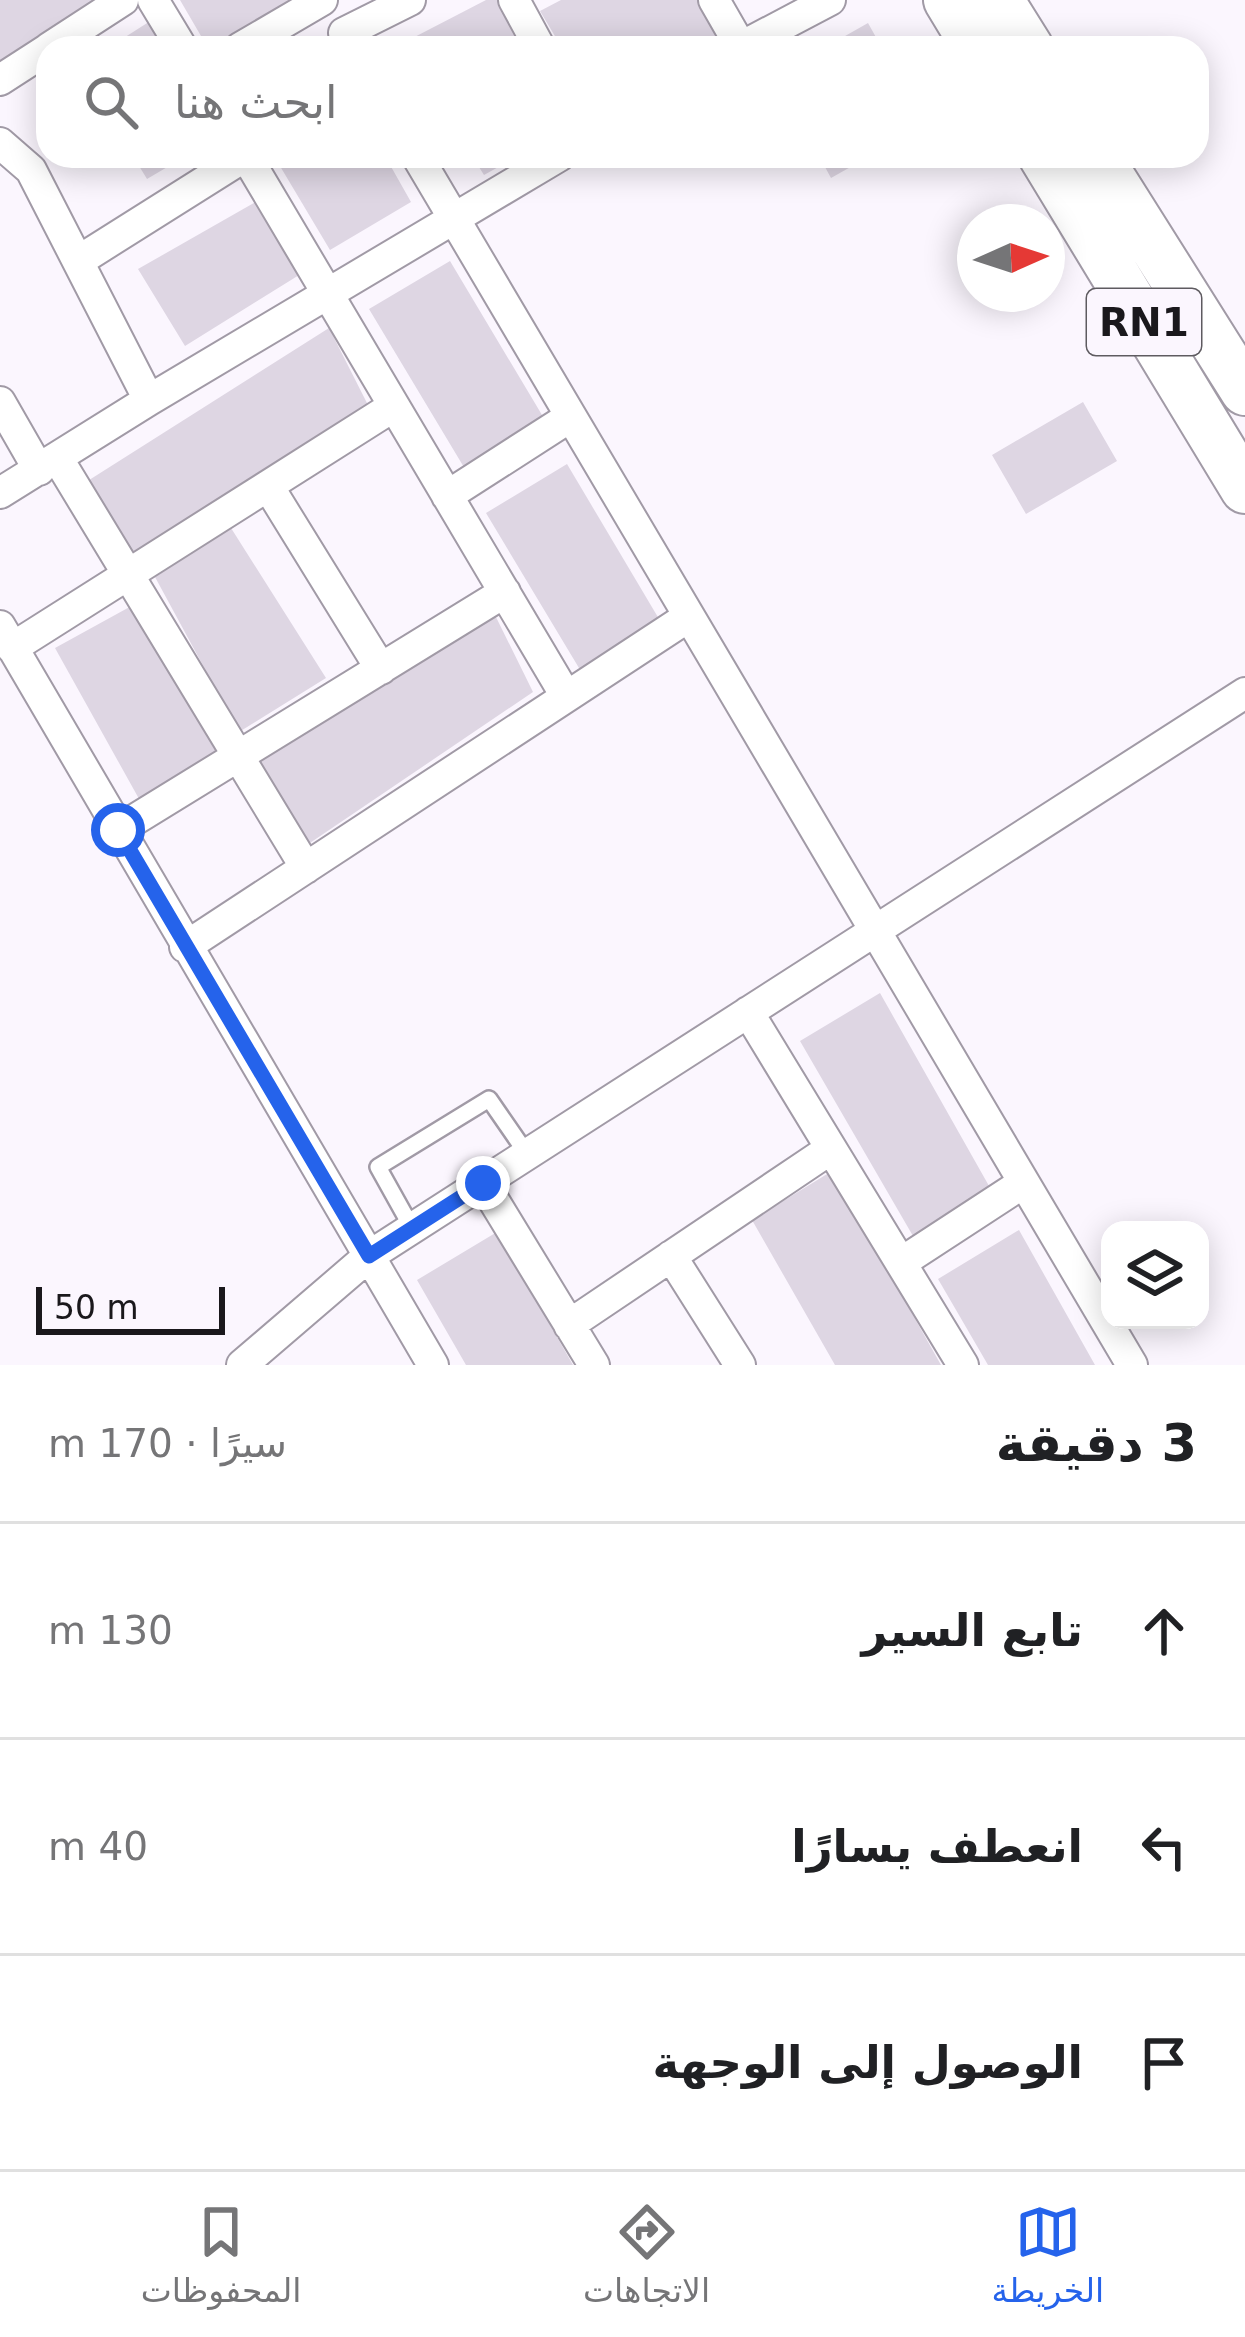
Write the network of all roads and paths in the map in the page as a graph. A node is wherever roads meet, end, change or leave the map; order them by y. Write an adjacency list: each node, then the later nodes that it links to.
1 (123, 0): 10 (street)
2 (153, 0): 11 (street)
3 (324, 0): 12 (street); 13 (street)
4 (410, 0): 14 (street)
5 (514, 0): 15 (street)
6 (714, 0): 16 (street)
7 (830, 0): 17 (street)
8 (948, 0): 18 (main road)
9 (999, 0): 19 (main road)
10 (67, 36)
11 (175, 36)
12 (261, 36)
13 (346, 36)
14 (356, 36)
15 (534, 36)
16 (734, 36)
17 (761, 36)
18 (970, 36)
19 (1022, 36)
20 (36, 56): 21 (street)
21 (0, 80)
22 (0, 143): 30 (street)
23 (226, 168): 30 (street)
24 (252, 168): 31 (street)
25 (424, 168): 29 (street)
26 (539, 168): 29 (street)
27 (1049, 168): 39 (main road, RN1)
28 (1105, 168): 32 (main road, RN1)
29 (454, 220): 31 (street); 36 (street)
30 (80, 260): 33 (street)
31 (329, 296): 33 (street); 35 (street)
32 (1245, 391)
33 (149, 400): 37 (street)
34 (0, 402): 37 (street)
35 (394, 406): 38 (street); 41 (street)
36 (570, 417): 41 (street); 44 (street)
37 (48, 465): 40 (street); 42 (street)
38 (268, 486): 42 (street); 46 (street)
39 (1245, 489)
40 (0, 493)
41 (447, 496): 43 (street)
42 (128, 574): 45 (street); 49 (street)
43 (505, 592): 46 (street); 48 (street)
44 (688, 617): 48 (street); 52 (street)
45 (6, 637): 50 (street)
46 (381, 669): 49 (street)
47 (1245, 693): 52 (street)
48 (566, 696): 51 (street)
49 (238, 756): 50 (street); 51 (street)
50 (118, 830): 53 (street)
51 (306, 868): 53 (street)
52 (873, 932): 54 (street); 58 (street)
53 (185, 946): 60 (street)
54 (748, 1012): 55 (street); 56 (street)
55 (829, 1150): 61 (street); 62 (street)
56 (527, 1154): 57 (street); 59 (lane)
57 (483, 1183): 59 (street); 63 (street)
58 (1023, 1183): 62 (street); 69 (street)
59 (412, 1228): 60 (street)
60 (369, 1256): 64 (street); 65 (street)
61 (671, 1256): 63 (street); 67 (street)
62 (902, 1262): 68 (street)
63 (569, 1325): 66 (street)
64 (242, 1365)
65 (433, 1365)
66 (594, 1365)
67 (740, 1365)
68 (963, 1365)
69 (1132, 1365)

